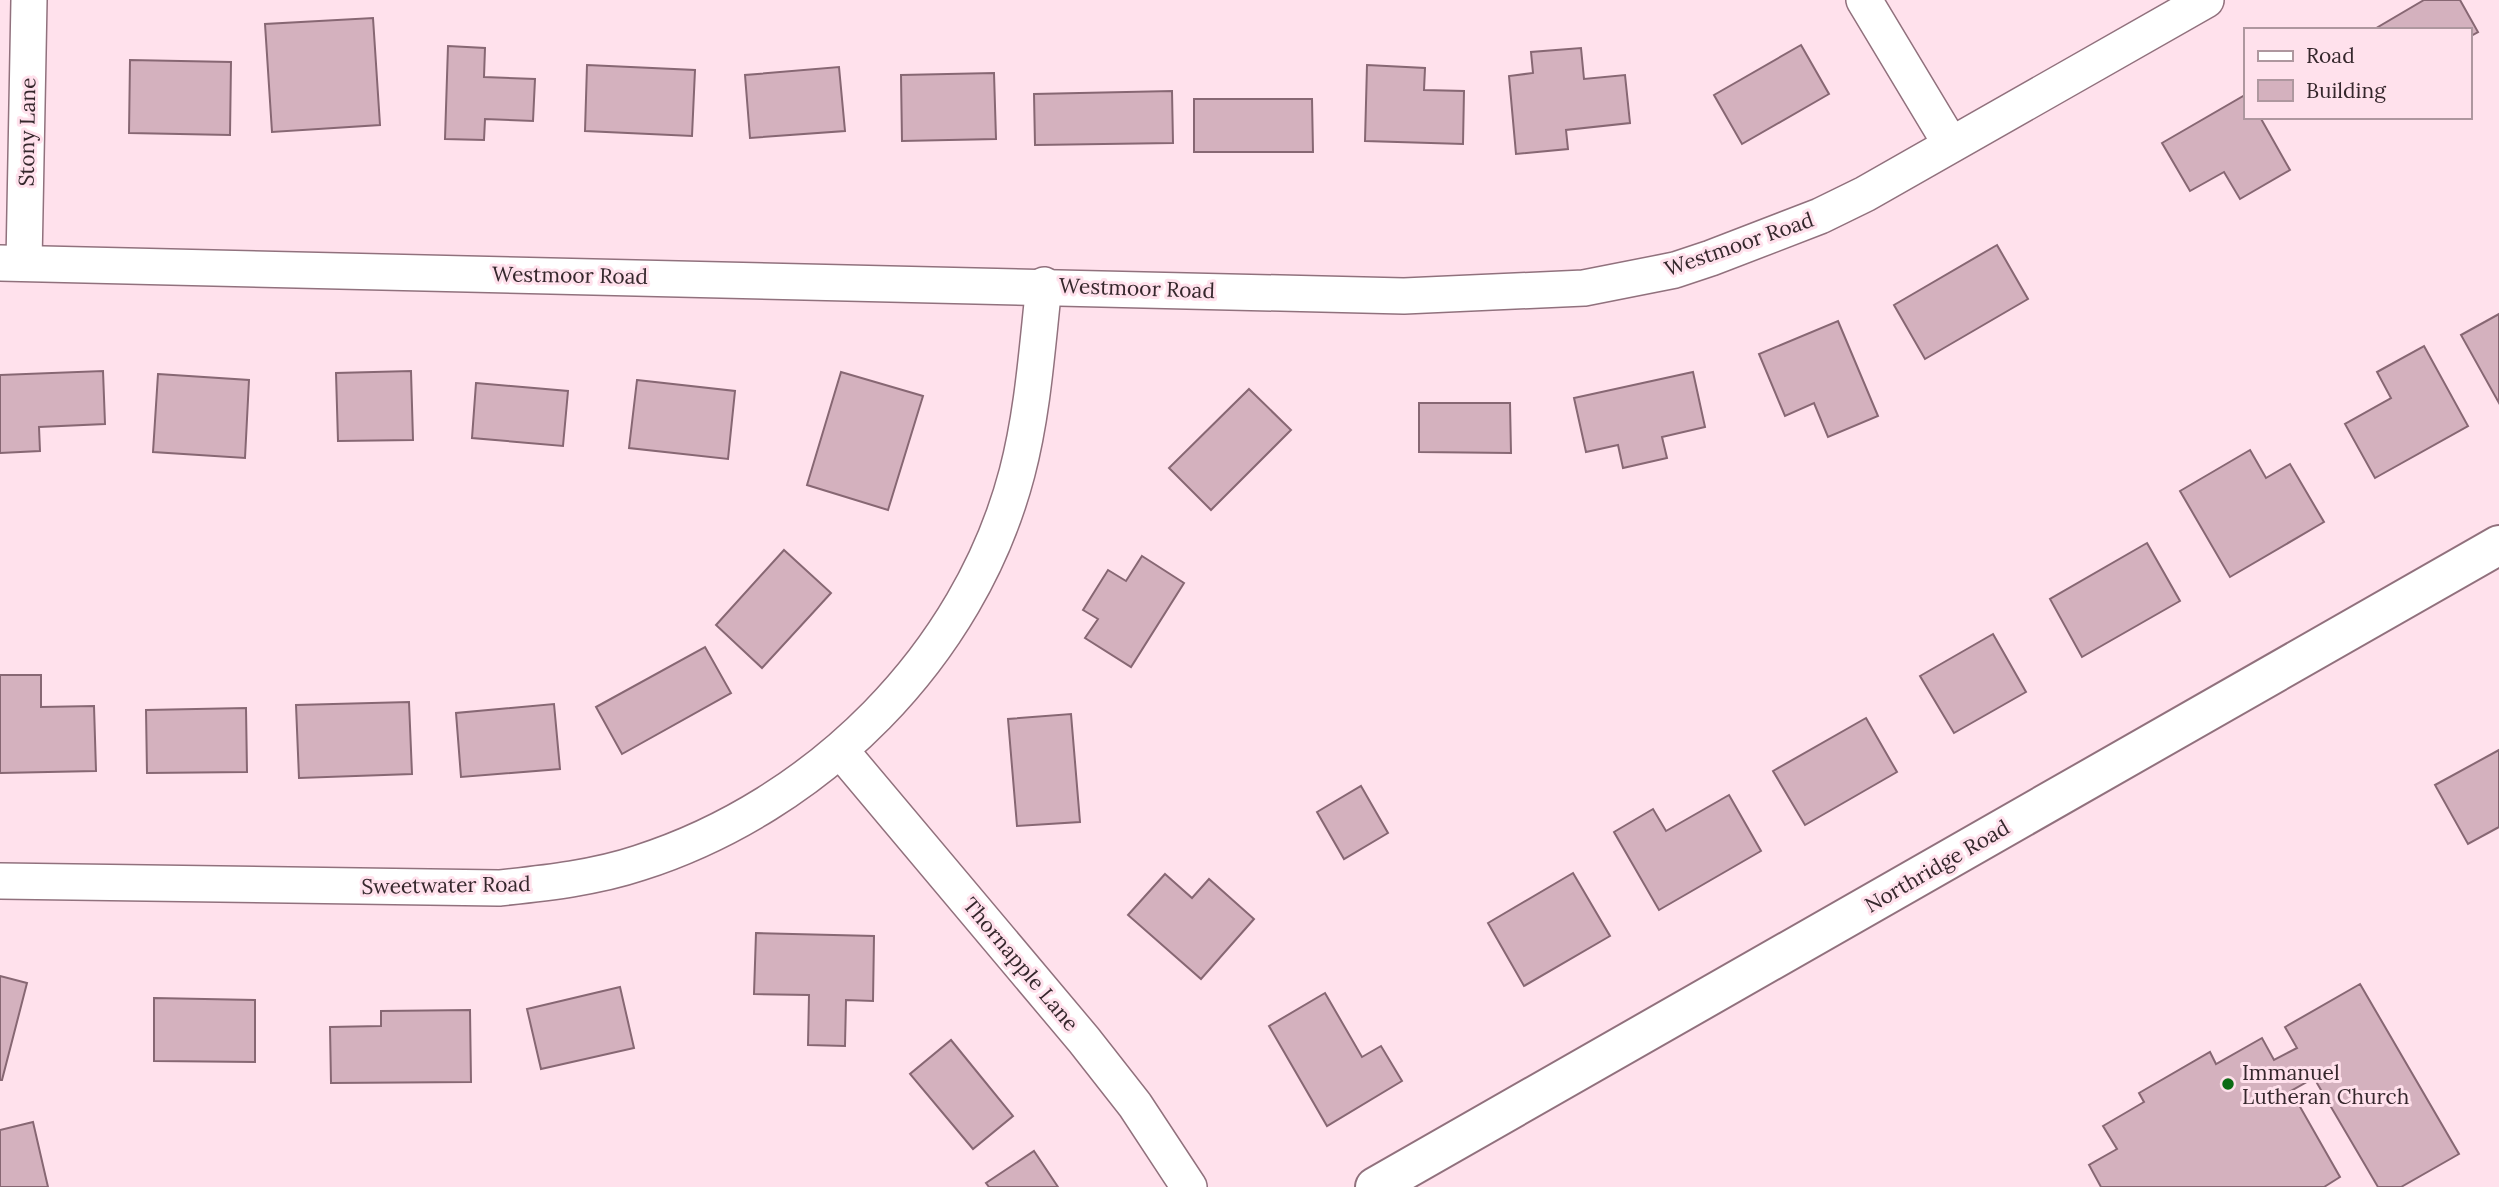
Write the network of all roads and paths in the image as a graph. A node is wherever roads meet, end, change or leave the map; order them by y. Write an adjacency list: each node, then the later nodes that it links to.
1 (29, 0): 5 (street, Stony Lane)
2 (1864, 0): 4 (street)
3 (2206, 0): 4 (street, Westmoor Road)
4 (1950, 143): 6 (street, Westmoor Road)
5 (12, 263): 6 (street, Westmoor Road)
6 (1044, 285): 8 (street, Sweetwater Road)
7 (2499, 545): 11 (main road, Northridge Road)
8 (841, 751): 9 (street, Sweetwater Road); 10 (street, Thornapple Lane)
9 (0, 881)
10 (1189, 1187)
11 (1375, 1187)

